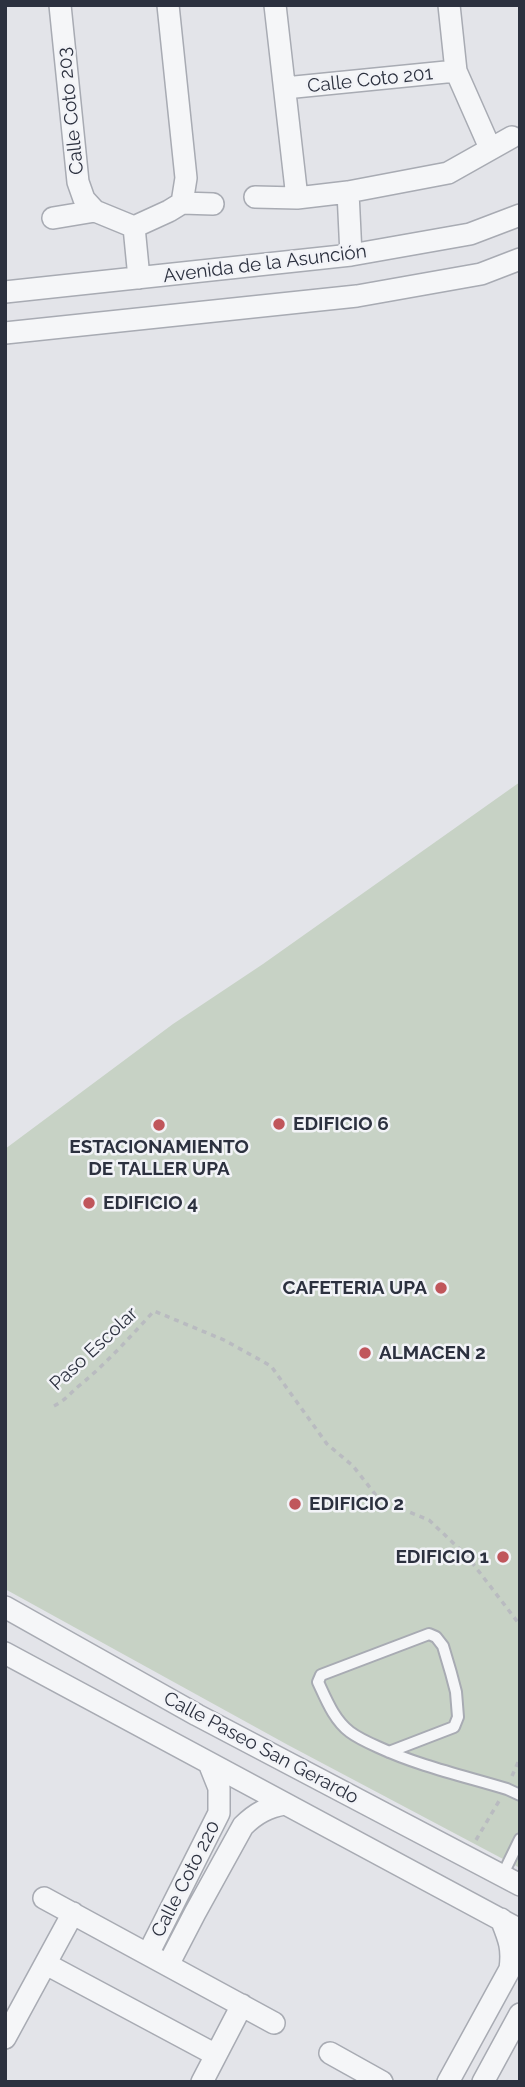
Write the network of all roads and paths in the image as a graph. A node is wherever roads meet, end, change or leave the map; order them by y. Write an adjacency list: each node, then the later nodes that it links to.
1 (60, 5): 14 (street, Calle Coto 203)
2 (169, 5): 12 (street)
3 (275, 5): 6 (street, Calle Coto 201)
4 (449, 5): 5 (street, Calle Coto 201)
5 (456, 71): 6 (street, Calle Coto 201); 8 (street, Calle Coto 201)
6 (285, 88): 11 (street, Calle Coto 201)
7 (512, 137): 8 (street)
8 (490, 148): 9 (street)
9 (348, 192): 11 (street); 18 (street)
10 (255, 197): 11 (street)
11 (298, 198)
12 (183, 203): 13 (street); 17 (street)
13 (214, 204)
14 (95, 211): 16 (street); 17 (street)
15 (520, 215): 18 (street, Avenida de la Asunción)
16 (53, 218)
17 (134, 227): 20 (street)
18 (351, 255): 20 (street, Avenida de la Asunción)
19 (520, 259): 22 (street, Avenida de la Asunción)
20 (139, 278): 21 (street, Avenida de la Asunción)
21 (5, 292)
22 (5, 333)
23 (54, 1406): 25 (path, Paso Escolar)
24 (5, 1607): 34 (street, Calle Paseo San Gerardo)
25 (520, 1625)
26 (5, 1653): 29 (street, Calle Paseo San Gerardo)
27 (390, 1752): 27 (lane); 30 (lane)
28 (520, 1758): 30 (path)
29 (209, 1763): 32 (street, Calle Paseo San Gerardo); 40 (street, Calle Coto 220)
30 (507, 1789): 31 (lane); 34 (path)
31 (520, 1795)
32 (285, 1804): 38 (street, Calle Paseo San Gerardo); 42 (street, Calle Coto 220)
33 (520, 1839): 35 (lane)
34 (466, 1857): 35 (street, Calle Paseo San Gerardo)
35 (511, 1880)
36 (44, 1898): 37 (street, Calle Coto 220)
37 (73, 1913): 40 (street, Calle Coto 220); 41 (street)
38 (501, 1919): 39 (street, Calle Paseo San Gerardo); 51 (street)
39 (520, 1930)
40 (148, 1954): 42 (street, Calle Coto 220)
41 (46, 1964): 46 (street); 48 (street)
42 (168, 1965): 43 (street, Calle Coto 220)
43 (242, 2006): 45 (street, Calle Coto 220); 48 (street)
44 (520, 2014): 52 (street)
45 (274, 2023)
46 (5, 2038)
47 (330, 2053): 49 (street)
48 (216, 2055): 50 (street)
49 (369, 2079)
50 (202, 2082)
51 (448, 2082)
52 (482, 2082)

